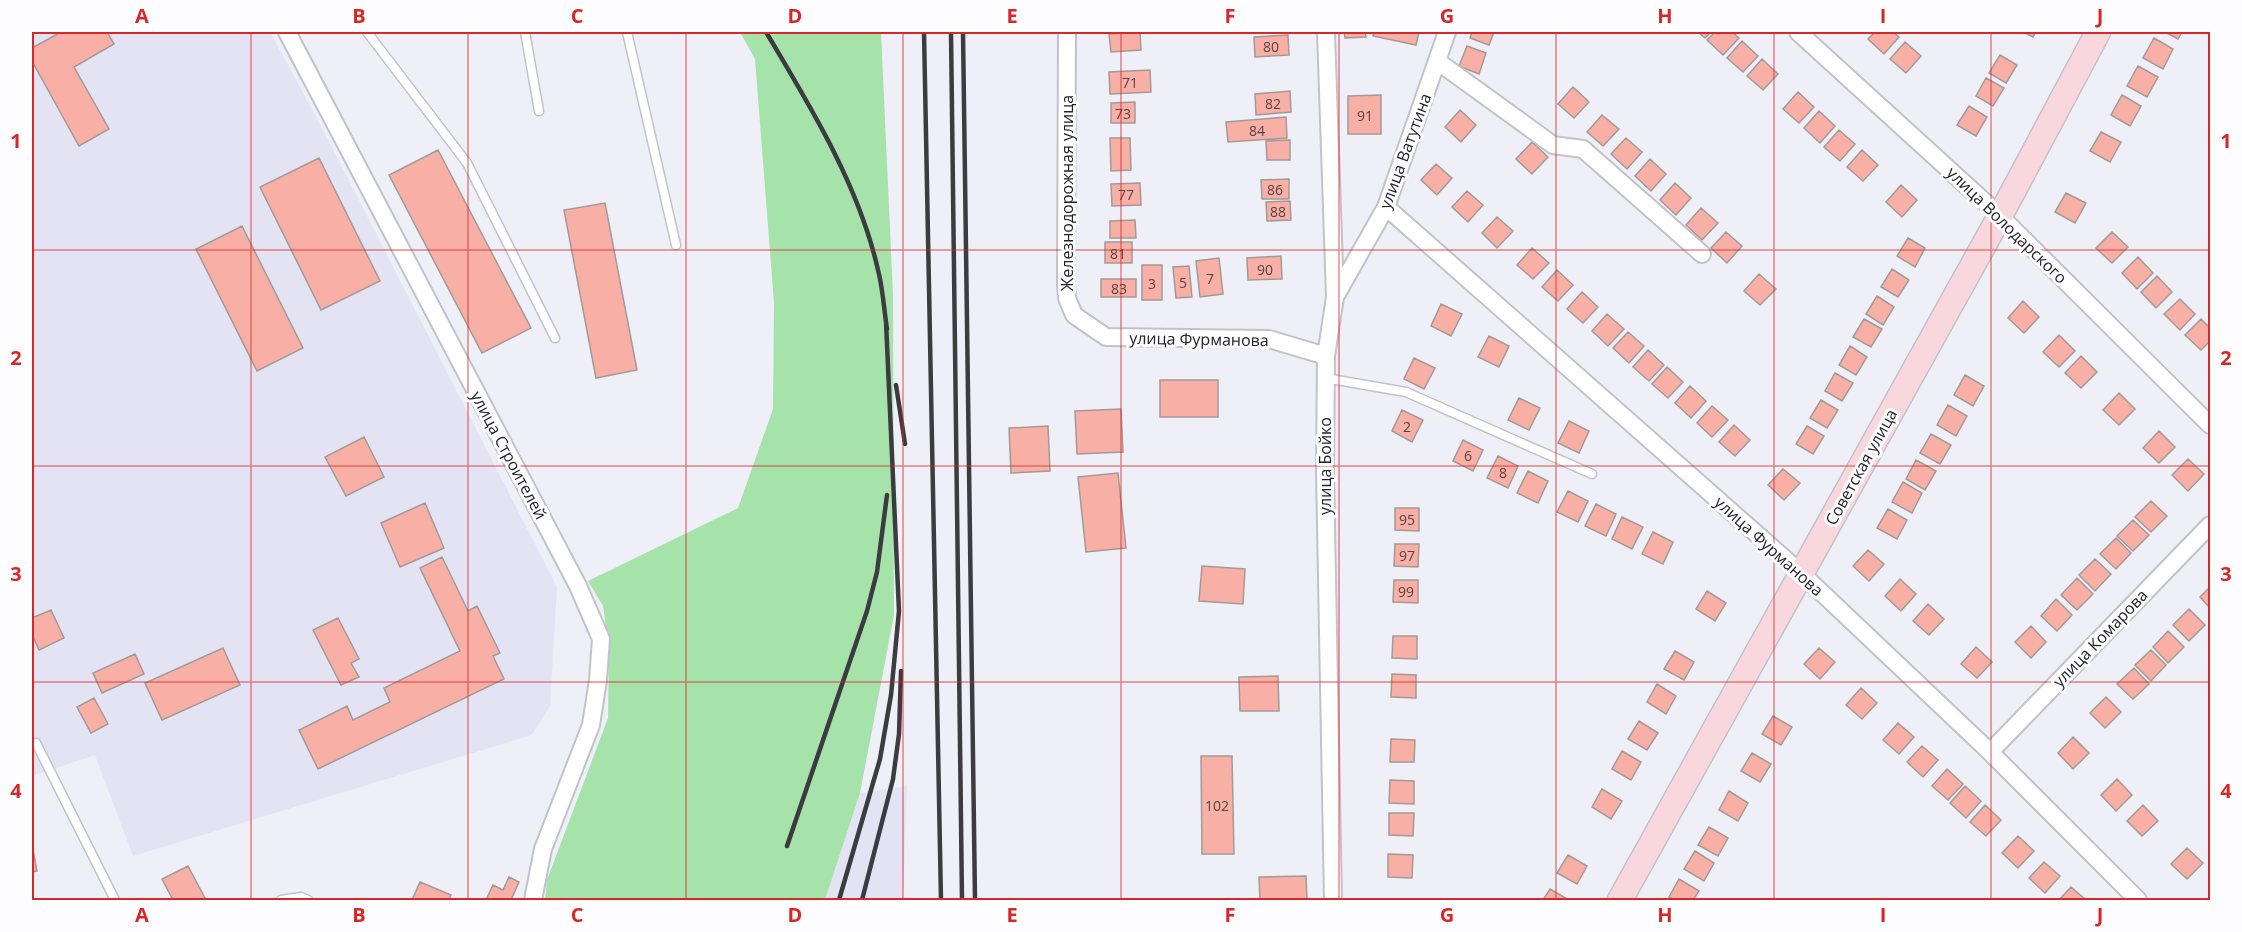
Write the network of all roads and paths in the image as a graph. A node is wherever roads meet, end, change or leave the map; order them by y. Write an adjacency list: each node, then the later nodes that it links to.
1 (287, 32): 30 (street, улица Строителей)
2 (367, 32): 18 (lane)
3 (525, 32): 11 (lane)
4 (627, 32): 14 (lane)
5 (1067, 32): 17 (street, Железнодорожная улица)
6 (1326, 32): 16 (street, улица Бойко)
7 (1447, 32): 10 (street, улица Ватутина)
8 (1798, 32): 13 (street, улица Володарского)
9 (2098, 32): 13 (street, Советская улица)
10 (1437, 61): 12 (street, улица Ватутина); 15 (street)
11 (539, 111)
12 (1386, 207): 16 (street, улица Ватутина); 24 (street, улица Фурманова)
13 (2000, 216): 21 (street, улица Володарского); 24 (street, Советская улица)
14 (676, 245)
15 (1702, 254)
16 (1335, 297): 19 (street, улица Бойко)
17 (1106, 337): 19 (street, улица Фурманова)
18 (555, 338)
19 (1326, 356): 20 (street, улица Бойко)
20 (1325, 378): 22 (lane); 31 (street, улица Бойко)
21 (2211, 425)
22 (1592, 474)
23 (2211, 525): 26 (street, улица Комарова)
24 (1802, 574): 26 (street, улица Фурманова); 32 (street, Советская улица)
25 (32, 745): 28 (lane)
26 (1990, 752): 33 (street, улица Фурманова)
27 (304, 899): 29 (lane)
28 (115, 900)
29 (281, 900)
30 (533, 900)
31 (1333, 900)
32 (1620, 900)
33 (2138, 900)

